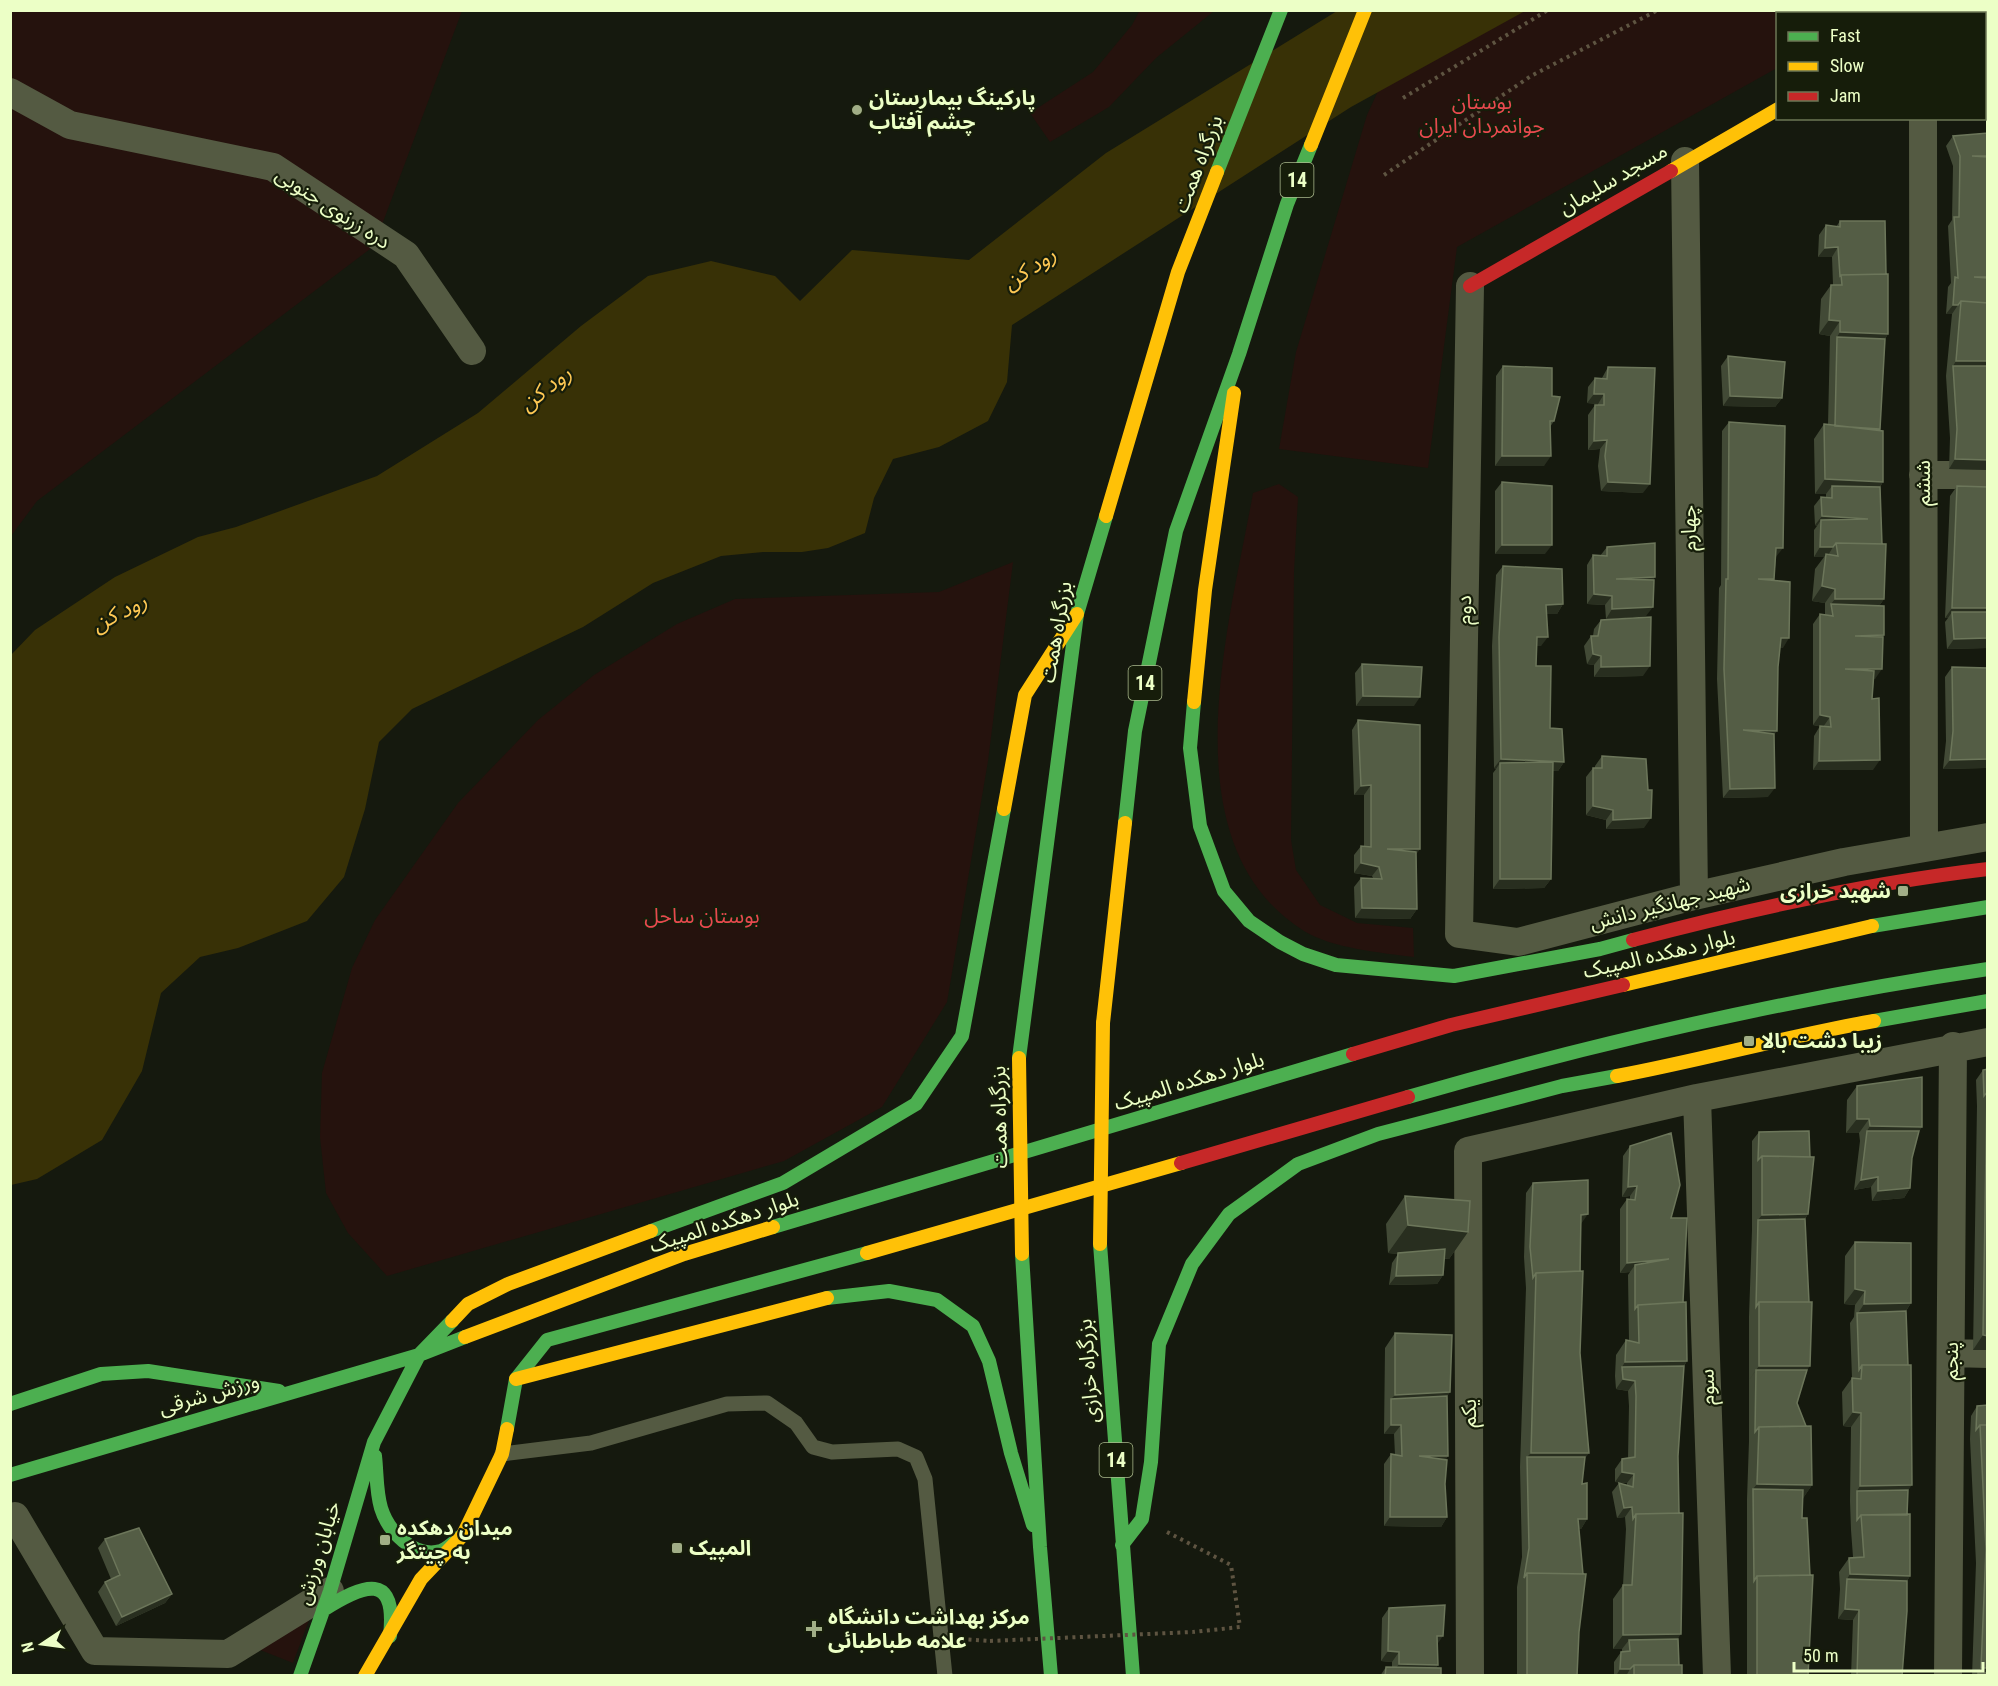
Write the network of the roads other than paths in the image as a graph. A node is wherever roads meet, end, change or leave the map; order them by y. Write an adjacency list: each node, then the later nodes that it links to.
1 (1281, 10): 12 (main road, بزرگراه همت)
2 (1365, 10): 9 (main road, 14)
3 (10, 92): 8 (street, دره زرنوی جنوبی)
4 (1776, 110): 6 (main road, مسجد سلیمان)
5 (1923, 120): 10 (street, ششم)
6 (1685, 161): 7 (main road, مسجد سلیمان); 16 (street, چهارم)
7 (1470, 286): 18 (street, دوم)
8 (472, 351)
9 (1239, 354): 15 (main road); 35 (main road, بزرگراه خرازی / 14, bridge)
10 (1923, 475): 11 (street); 14 (street, ششم)
11 (1988, 475)
12 (1077, 614): 26 (main road); 36 (main road, بزرگراه همت, bridge)
13 (1988, 837): 14 (street, شهید جهانگیر دانش)
14 (1924, 848): 16 (street, شهید جهانگیر دانش)
15 (1988, 869)
16 (1694, 896): 18 (street, شهید جهانگیر دانش)
17 (1988, 906): 26 (main road, بلوار دهکده المپیک)
18 (1459, 934)
19 (1988, 969): 27 (main road)
20 (1988, 1002): 35 (main road)
21 (1988, 1042): 22 (street)
22 (1953, 1046): 23 (street); 24 (street, پنجم)
23 (1697, 1098): 44 (street, یکم); 45 (street, سوم)
24 (1951, 1353): 25 (street); 46 (street, پنجم)
25 (1988, 1354)
26 (419, 1355): 28 (main road, ورزش شرقی); 30 (main road, خیابان ورزش)
27 (516, 1379): 31 (main road); 36 (main road)
28 (290, 1392): 29 (main road); 32 (main road, ورزش شرقی)
29 (10, 1404)
30 (374, 1442): 34 (main road); 37 (main road, خیابان ورزش)
31 (502, 1454): 34 (main road); 41 (lane)
32 (10, 1474)
33 (15, 1516): 37 (street)
34 (464, 1535): 38 (main road)
35 (1122, 1545): 43 (main road, بزرگراه خرازی / 14)
36 (1040, 1546): 42 (main road)
37 (327, 1601): 38 (main road); 39 (main road, خیابان ورزش)
38 (390, 1636): 40 (main road)
39 (300, 1676)
40 (365, 1676)
41 (945, 1676)
42 (1052, 1676)
43 (1133, 1676)
44 (1470, 1676)
45 (1717, 1676)
46 (1948, 1676)

